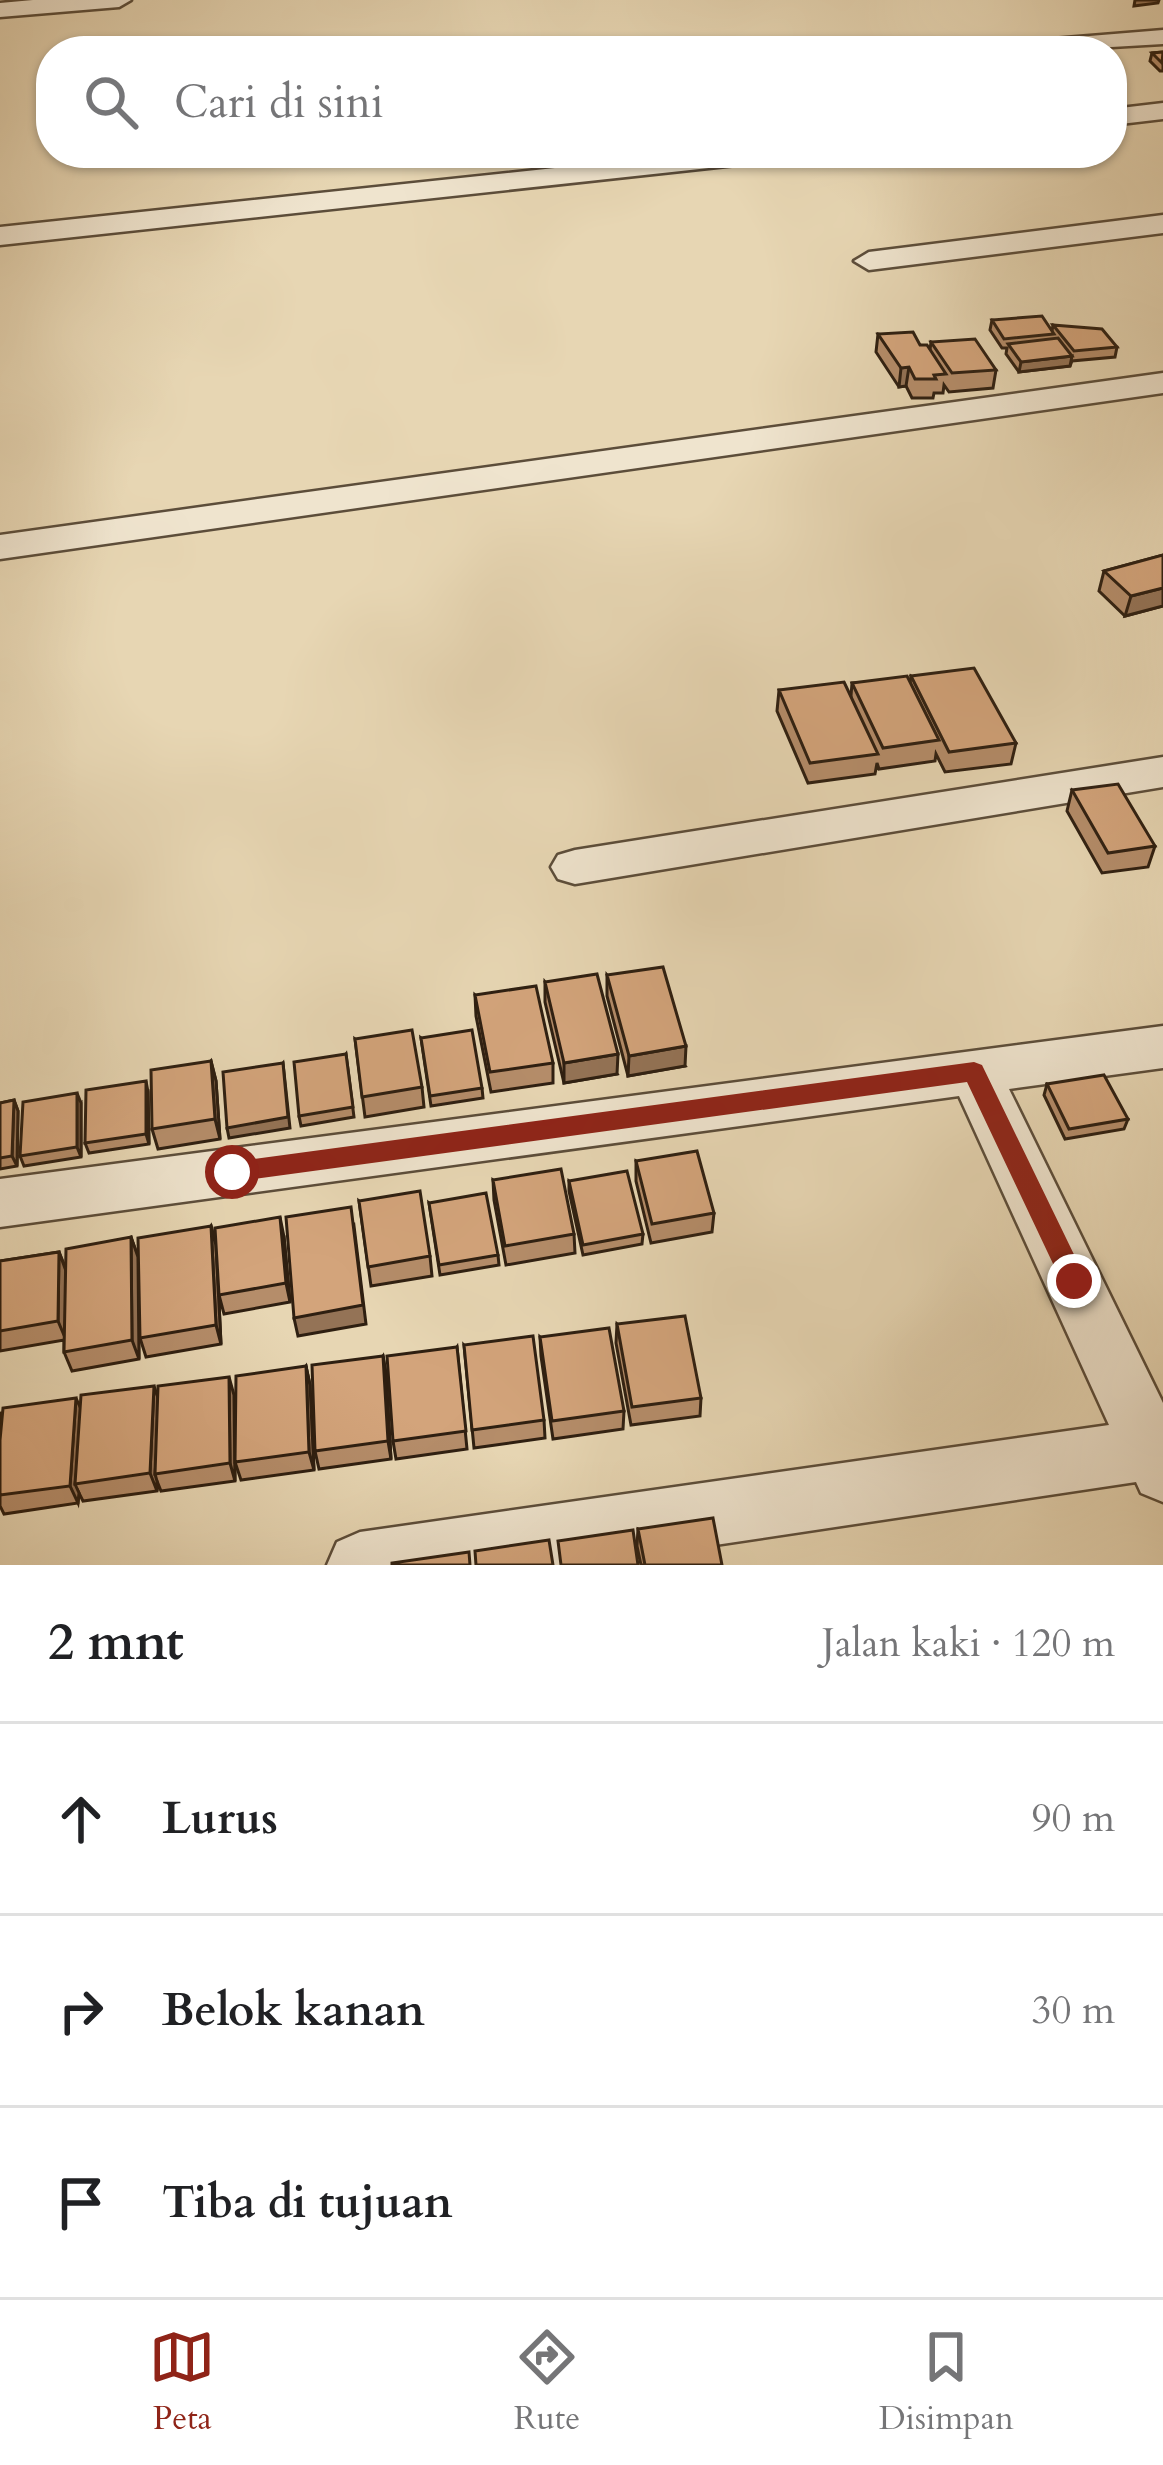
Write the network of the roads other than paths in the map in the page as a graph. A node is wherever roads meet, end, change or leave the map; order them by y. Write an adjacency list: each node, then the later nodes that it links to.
1 (119, 0): 2 (street)
2 (0, 10)
3 (1163, 38): 4 (street)
4 (1127, 41)
5 (1163, 111): 6 (street)
6 (1127, 115)
7 (633, 168): 9 (street)
8 (1163, 224): 10 (street)
9 (0, 236)
10 (869, 261)
11 (1163, 383): 12 (street)
12 (0, 548)
13 (1163, 772): 14 (street)
14 (575, 866)
15 (1163, 1047): 16 (street)
16 (974, 1071): 17 (street); 18 (street)
17 (0, 1203)
18 (1158, 1460): 19 (street)
19 (360, 1565)

